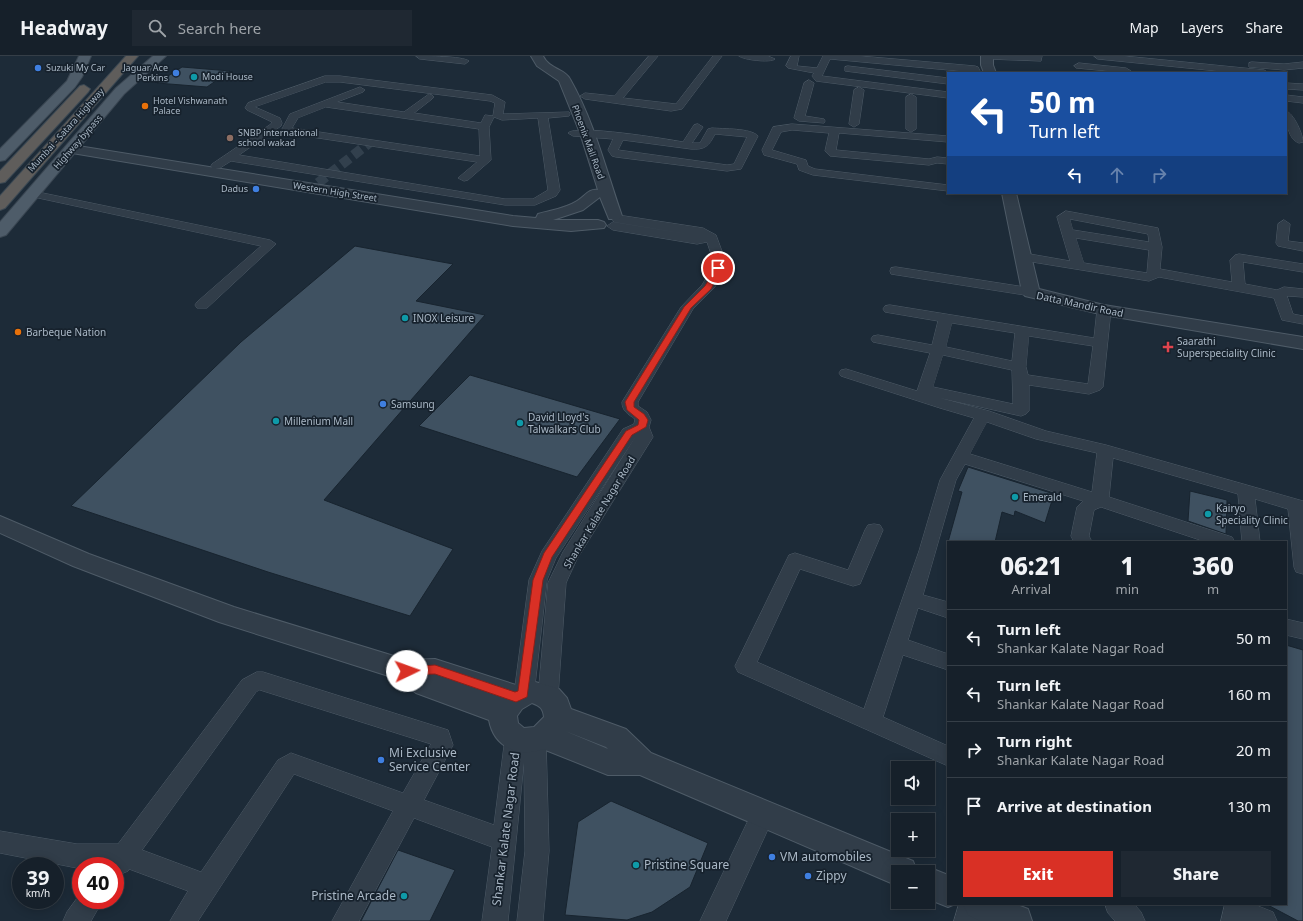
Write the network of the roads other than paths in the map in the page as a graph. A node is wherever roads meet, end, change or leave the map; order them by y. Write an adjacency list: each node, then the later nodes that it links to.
1 (86, 56): 27 (main road)
2 (132, 56): 28 (highway, Mumbai - Satara Highway)
3 (160, 56): 31 (main road, Highway bypass)
4 (420, 56): 18 (street)
5 (538, 56): 26 (street, Phoenix Mall Road)
6 (654, 56): 42 (street)
7 (718, 56): 42 (street)
8 (743, 56): 16 (street)
9 (795, 56): 22 (street)
10 (829, 56): 22 (street); 23 (street)
11 (890, 56): 19 (street)
12 (1038, 56): 19 (street)
13 (1098, 56): 25 (street)
14 (1154, 56): 20 (street)
15 (1298, 56): 17 (street)
16 (771, 59)
17 (1303, 60)
18 (465, 61)
19 (987, 62)
20 (1303, 65)
21 (1079, 66): 24 (street)
22 (828, 68): 29 (street); 36 (street)
23 (976, 72)
24 (1136, 72)
25 (1254, 72)
26 (554, 75): 49 (street); 58 (street, Phoenix Mall Road)
27 (76, 77): 44 (highway, Mumbai - Satara Highway); 48 (main road)
28 (110, 81): 31 (highway); 46 (highway, Mumbai - Satara Highway)
29 (947, 81)
30 (809, 83): 53 (street)
31 (126, 86): 38 (main road, Highway bypass)
32 (1287, 86): 33 (street)
33 (1303, 87)
34 (360, 90): 45 (street)
35 (859, 90): 53 (street)
36 (947, 95)
37 (585, 96): 42 (street)
38 (116, 97): 46 (highway); 65 (main road, Highway bypass)
39 (429, 97): 50 (street)
40 (911, 97): 56 (street)
41 (1287, 98): 43 (street)
42 (619, 100)
43 (1303, 100)
44 (71, 102): 48 (highway); 74 (highway, Mumbai - Satara Highway)
45 (327, 104): 50 (street); 69 (street)
46 (88, 106): 82 (highway, Mumbai - Satara Highway)
47 (492, 112): 54 (street)
48 (41, 114): 64 (main road)
49 (565, 114): 51 (street); 58 (street)
50 (406, 115): 54 (street)
51 (543, 116): 67 (street); 80 (street)
52 (1287, 116): 62 (street)
53 (854, 124): 56 (street)
54 (484, 127): 69 (street)
55 (698, 127): 63 (street)
56 (911, 129): 60 (street)
57 (835, 130): 60 (street); 70 (street); 76 (street)
58 (580, 134): 59 (street); 73 (street, Phoenix Mall Road)
59 (619, 137): 63 (street); 63 (street)
60 (945, 137): 70 (street)
61 (1287, 138): 62 (street)
62 (1301, 140)
63 (686, 145)
64 (5, 146): 66 (main road)
65 (74, 146): 68 (street, Western High Street); 77 (main road, Highway bypass)
66 (0, 157)
67 (229, 158): 72 (street); 80 (street)
68 (152, 159): 72 (street, Western High Street); 75 (street, Western High Street)
69 (486, 160): 80 (street)
70 (937, 160): 71 (street)
71 (947, 161)
72 (216, 166): 75 (street, Western High Street)
73 (591, 166): 78 (street, Phoenix Mall Road); 84 (street, Phoenix Mall Road)
74 (0, 178)
75 (321, 187): 81 (street, Western High Street)
76 (947, 188)
77 (33, 194): 86 (main road, Highway bypass); 99 (street)
78 (595, 194): 83 (street); 84 (street, Phoenix Mall Road)
79 (1009, 194): 90 (street)
80 (440, 197): 81 (street, Western High Street); 83 (street, Western High Street)
81 (412, 202): 84 (street, Western High Street)
82 (0, 204)
83 (538, 217): 84 (street, Western High Street)
84 (607, 220): 128 (street, Shankar Kalate Nagar Road)
85 (1284, 224): 89 (street)
86 (0, 232)
87 (1068, 234): 88 (street); 88 (street); 91 (street)
88 (1156, 247): 94 (street)
89 (1303, 247)
90 (1024, 257): 91 (street); 95 (street)
91 (1078, 265): 94 (street)
92 (1303, 268): 96 (street)
93 (896, 272): 95 (street)
94 (1153, 272): 96 (street)
95 (1029, 286): 101 (street, Datta Mandir Road); 104 (street, Datta Mandir Road)
96 (1239, 288): 98 (street)
97 (1303, 293): 98 (street)
98 (1280, 295): 104 (street)
99 (202, 305)
100 (890, 309): 102 (street)
101 (1104, 310): 104 (street, Datta Mandir Road); 106 (street)
102 (946, 318): 103 (street); 107 (street)
103 (1022, 330): 106 (street); 109 (street)
104 (1297, 331)
105 (878, 339): 107 (street)
106 (1101, 343): 109 (street)
107 (938, 350): 109 (street); 109 (street)
108 (846, 373): 110 (street)
109 (1020, 373)
110 (983, 415): 111 (street); 112 (street)
111 (1106, 450): 113 (street); 114 (street)
112 (961, 457): 114 (street); 122 (street)
113 (1246, 491): 115 (street); 120 (street)
114 (1100, 500): 118 (street); 119 (street)
115 (1299, 506): 121 (street)
116 (0, 524): 128 (street)
117 (874, 530): 129 (street)
118 (1082, 541)
119 (1223, 541)
120 (1250, 541)
121 (1303, 567)
122 (912, 599): 123 (street); 126 (street)
123 (947, 610)
124 (1287, 627): 125 (street)
125 (1303, 631)
126 (897, 644): 127 (street); 129 (street)
127 (947, 662)
128 (531, 716): 132 (street); 133 (street, Shankar Kalate Nagar Road); 150 (street, Shankar Kalate Nagar Road)
129 (871, 721): 130 (street)
130 (947, 756)
131 (410, 806): 133 (street); 136 (street); 139 (street); 148 (street)
132 (763, 814): 138 (street); 151 (street)
133 (505, 840): 149 (street, Shankar Kalate Nagar Road)
134 (0, 842): 135 (street)
135 (77, 857)
136 (124, 857)
137 (124, 863): 139 (street)
138 (891, 867)
139 (206, 886): 147 (street)
140 (935, 886): 141 (street)
141 (947, 891)
142 (971, 905): 152 (street)
143 (981, 905): 153 (street)
144 (85, 909): 146 (street)
145 (1234, 911): 154 (street)
146 (76, 921)
147 (183, 921)
148 (345, 921)
149 (494, 921)
150 (530, 921)
151 (713, 921)
152 (966, 921)
153 (1016, 921)
154 (1264, 921)

